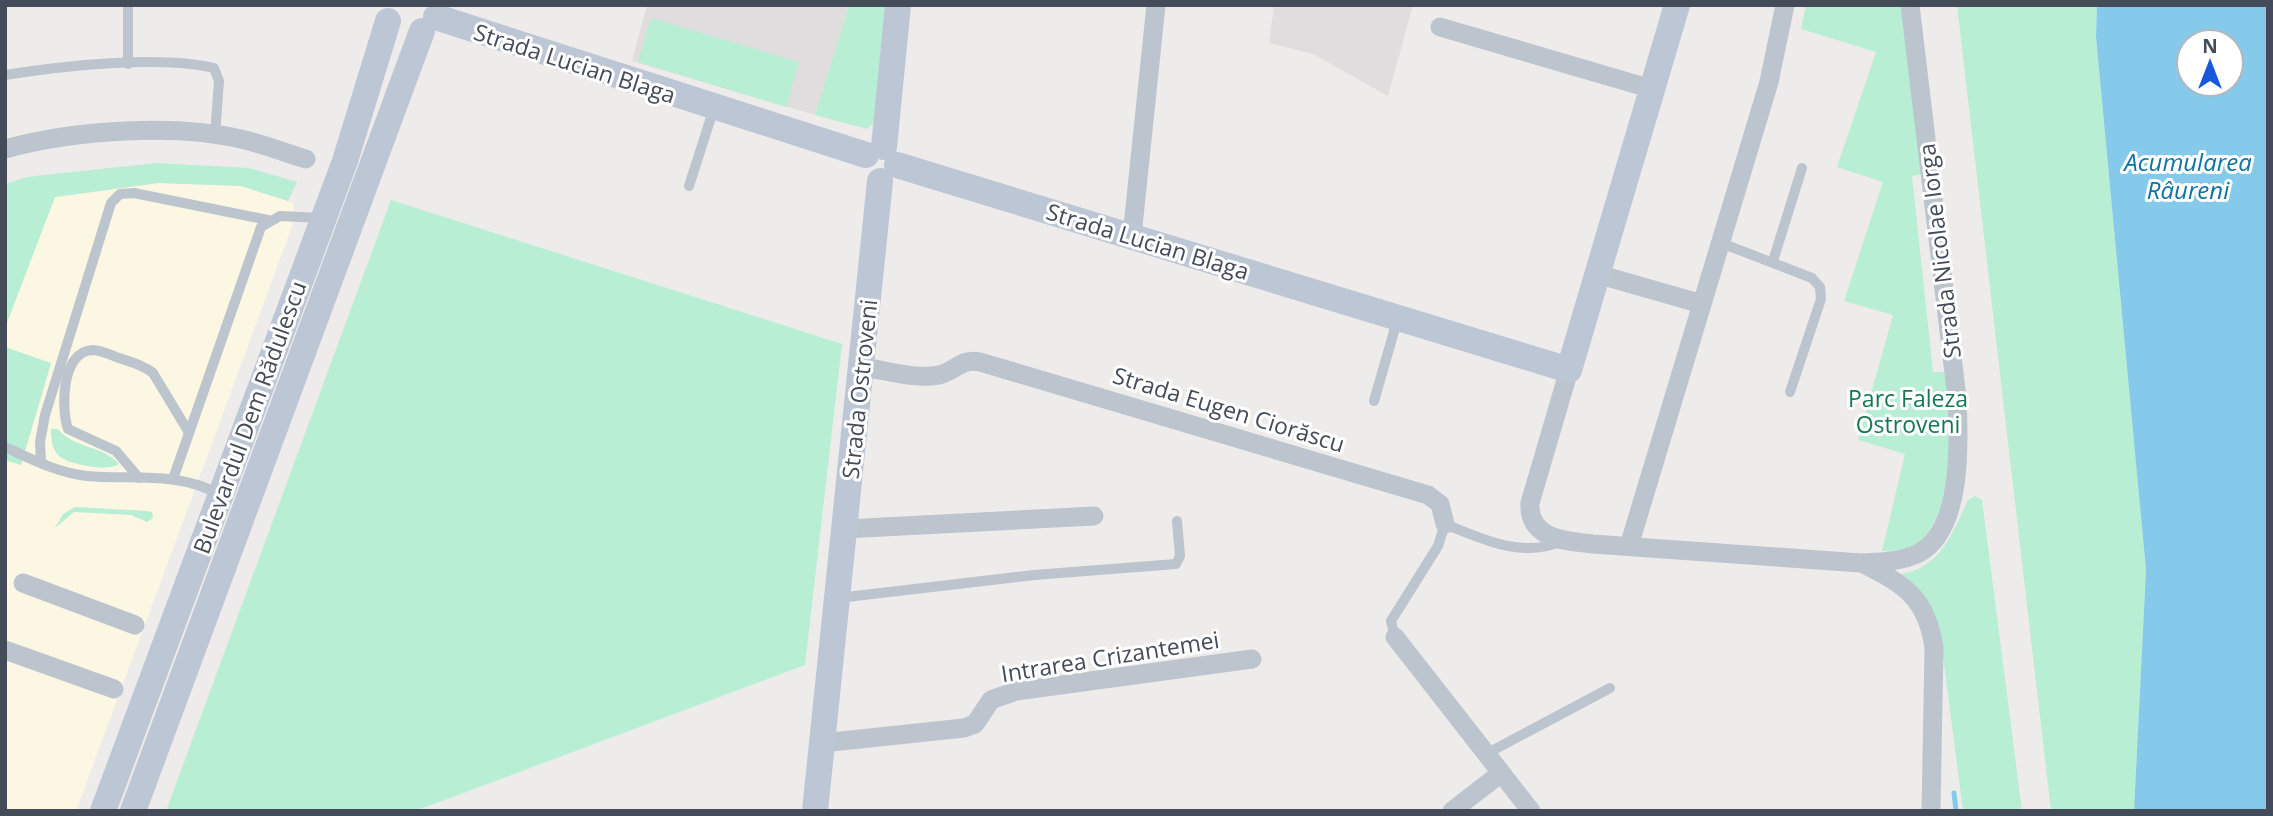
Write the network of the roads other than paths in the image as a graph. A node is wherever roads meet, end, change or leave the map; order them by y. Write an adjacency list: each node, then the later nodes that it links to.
1 (128, 5): 10 (lane)
2 (898, 5): 17 (street, Strada Ostroveni)
3 (1156, 5): 22 (street)
4 (1677, 5): 12 (street)
5 (1785, 5): 23 (street)
6 (1910, 5): 44 (street, Strada Nicolae Iorga)
7 (385, 13): 8 (street, Strada Lucian Blaga); 20 (street, Bulevardul Dem Rădulescu)
8 (432, 18): 13 (street, Strada Lucian Blaga); 57 (street, Bulevardul Dem Rădulescu)
9 (1440, 27): 12 (street)
10 (128, 64): 11 (lane); 14 (lane)
11 (5, 75)
12 (1653, 89): 25 (street)
13 (714, 108): 17 (street, Strada Lucian Blaga); 19 (lane)
14 (215, 135): 15 (street); 16 (street)
15 (5, 149)
16 (306, 159)
17 (882, 162): 22 (street, Strada Lucian Blaga); 28 (street, Strada Ostroveni)
18 (1802, 167): 24 (lane)
19 (689, 186)
20 (323, 218): 21 (lane); 37 (street, Bulevardul Dem Rădulescu)
21 (268, 220): 32 (lane); 34 (lane)
22 (1132, 236): 27 (street, Strada Lucian Blaga)
23 (1721, 243): 24 (lane); 26 (street)
24 (1773, 261): 30 (lane)
25 (1597, 274): 26 (street); 29 (street)
26 (1702, 304): 43 (street)
27 (1398, 317): 29 (street, Strada Lucian Blaga); 31 (lane)
28 (862, 367): 40 (street, Strada Eugen Ciorăscu); 41 (street, Strada Ostroveni)
29 (1569, 370): 42 (street)
30 (1790, 392)
31 (1374, 401)
32 (188, 431): 35 (lane); 36 (lane)
33 (5, 447): 34 (lane)
34 (41, 463): 35 (lane)
35 (139, 478): 36 (lane)
36 (173, 479): 37 (lane)
37 (221, 496): 56 (street, Bulevardul Dem Rădulescu)
38 (1094, 516): 41 (street)
39 (1177, 521): 46 (lane)
40 (1446, 524): 42 (lane); 48 (lane)
41 (845, 528): 46 (street, Strada Ostroveni)
42 (1564, 541): 43 (street)
43 (1629, 546): 44 (street)
44 (1861, 563): 61 (street)
45 (23, 583): 47 (street)
46 (838, 598): 53 (street, Strada Ostroveni)
47 (135, 625)
48 (1395, 637): 54 (street)
49 (5, 650): 52 (street)
50 (1252, 659): 53 (street, Intrarea Crizantemei)
51 (1610, 688): 54 (lane)
52 (114, 690)
53 (821, 743): 58 (street, Strada Ostroveni)
54 (1485, 754): 55 (street)
55 (1500, 774): 59 (street); 60 (street)
56 (103, 811)
57 (134, 811)
58 (815, 811)
59 (1452, 811)
60 (1531, 811)
61 (1931, 811)

